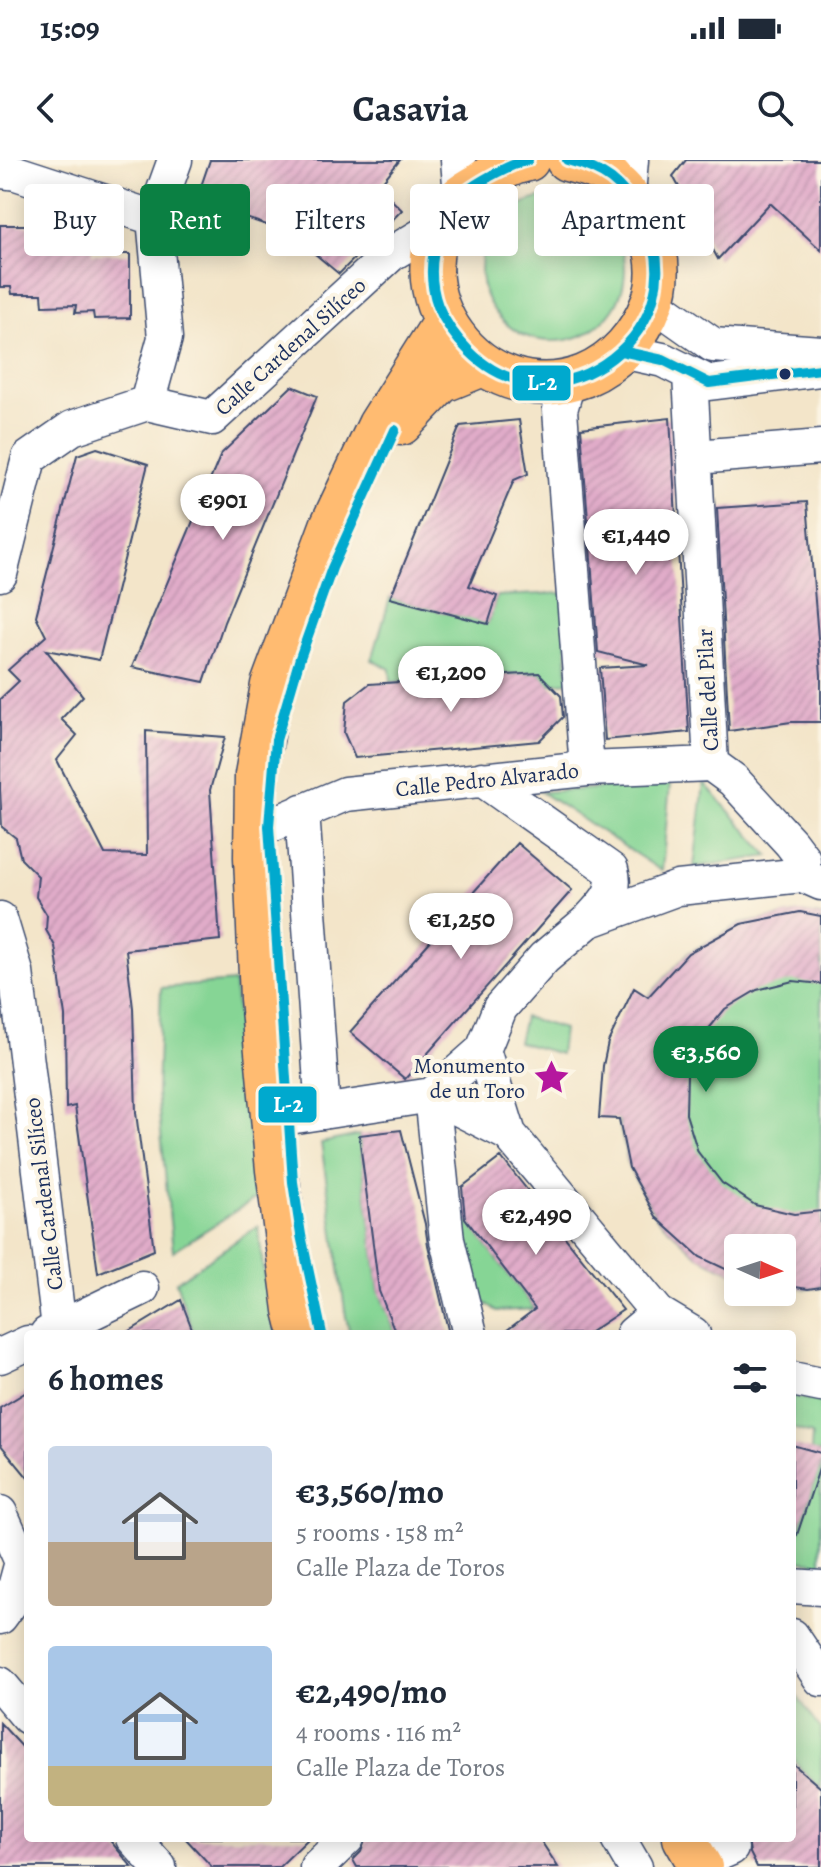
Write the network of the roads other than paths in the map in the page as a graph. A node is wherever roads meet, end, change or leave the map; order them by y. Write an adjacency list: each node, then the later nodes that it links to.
1 (175, 160): 5 (street)
2 (507, 162): 6 (main road)
3 (12, 168): 7 (street)
4 (606, 169): 11 (main road)
5 (166, 184)
6 (481, 184)
7 (140, 213)
8 (410, 240): 19 (street, Calle Cardenal Silíceo)
9 (157, 256): 19 (street)
10 (440, 256): 12 (main road)
11 (654, 297): 13 (main road); 14 (street)
12 (444, 322): 15 (main road); 40 (main road)
13 (621, 351): 17 (street); 18 (main road)
14 (821, 353)
15 (483, 365): 18 (main road); 26 (main road)
16 (821, 369): 17 (street)
17 (690, 375): 21 (street, Calle del Pilar)
18 (568, 382): 24 (street)
19 (147, 403): 22 (street)
20 (821, 447): 21 (street)
21 (696, 457): 23 (street, Calle del Pilar)
22 (0, 574)
23 (711, 764): 24 (street, Calle Pedro Alvarado); 28 (street)
24 (587, 769): 25 (street, Calle Pedro Alvarado)
25 (482, 779): 26 (street, Calle Pedro Alvarado); 27 (street)
26 (286, 818): 34 (main road)
27 (596, 860): 29 (street); 31 (street)
28 (815, 870): 29 (street)
29 (678, 888): 31 (street)
30 (0, 919): 38 (street, Calle Cardenal Silíceo)
31 (588, 921): 32 (street)
32 (483, 1050): 33 (street); 35 (street)
33 (432, 1095): 34 (street); 35 (street); 42 (street)
34 (306, 1114): 41 (main road)
35 (509, 1134): 37 (street)
36 (142, 1288): 39 (street)
37 (645, 1323): 43 (street)
38 (53, 1330)
39 (55, 1330)
40 (300, 1330)
41 (321, 1330)
42 (469, 1330)
43 (676, 1330)
44 (24, 1345): 45 (street)
45 (0, 1356)
46 (796, 1380): 47 (street)
47 (821, 1385)
48 (0, 1513): 51 (street)
49 (796, 1586): 50 (street)
50 (821, 1588)
51 (10, 1600)
52 (796, 1642): 53 (street)
53 (821, 1679)
54 (0, 1684): 55 (street)
55 (24, 1712)
56 (137, 1842): 61 (street)
57 (343, 1842): 62 (street)
58 (620, 1842): 63 (street)
59 (674, 1842): 60 (main road)
60 (708, 1855)
61 (159, 1867)
62 (317, 1867)
63 (635, 1867)

